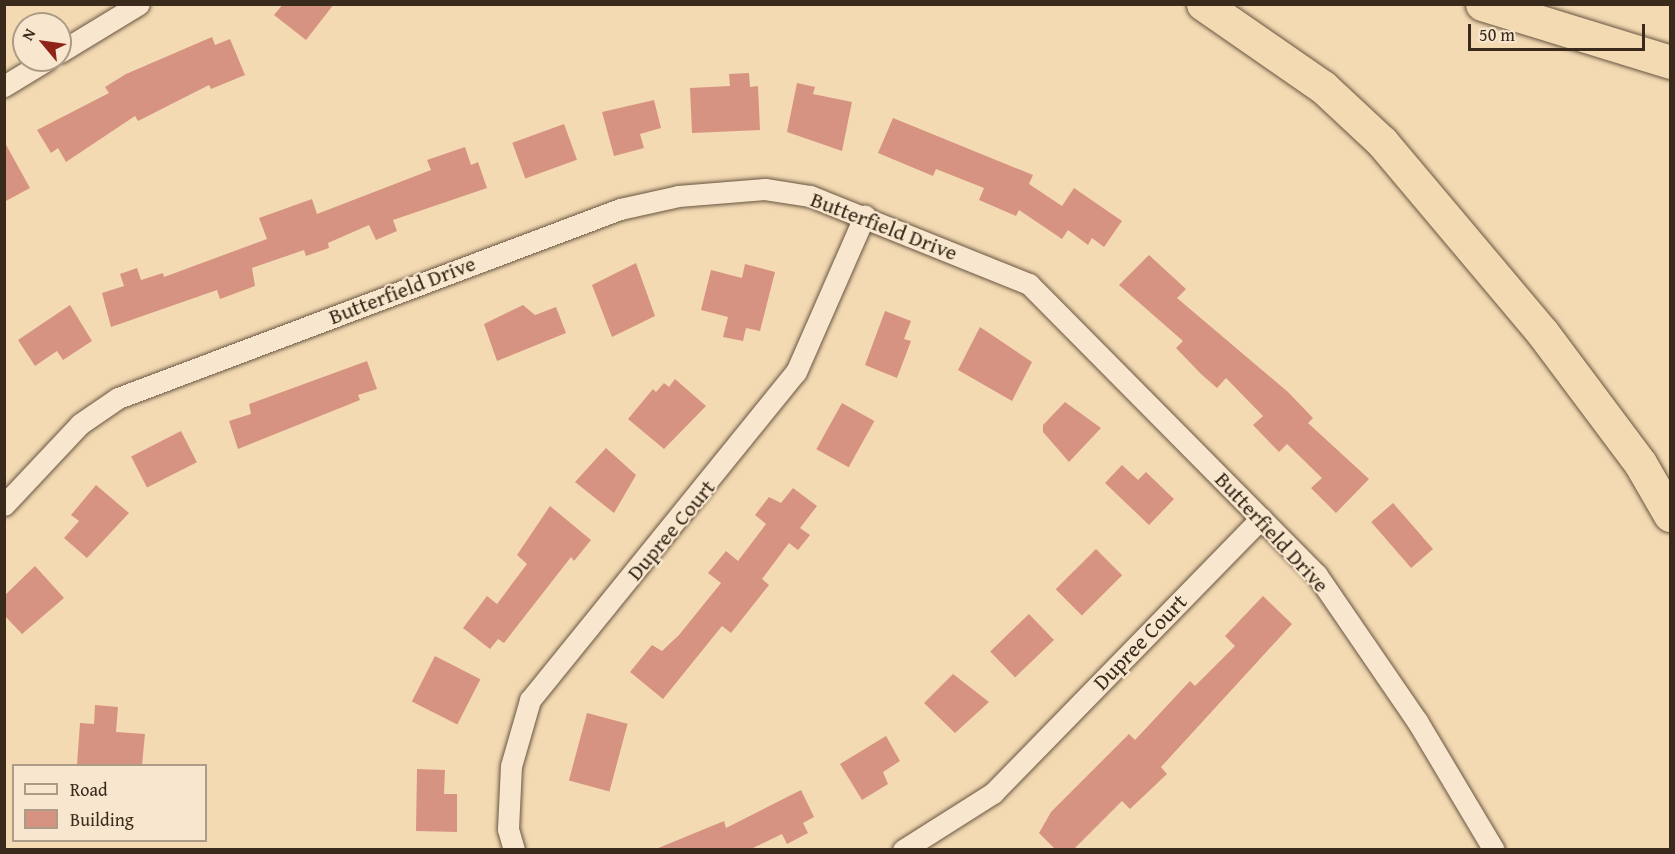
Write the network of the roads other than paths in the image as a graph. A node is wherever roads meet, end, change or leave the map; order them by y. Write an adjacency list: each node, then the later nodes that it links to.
1 (139, 4): 4 (street)
2 (1203, 4): 10 (highway)
3 (1482, 4): 5 (highway)
4 (72, 45)
5 (1671, 62)
6 (27, 72): 7 (street)
7 (4, 86)
8 (865, 214): 9 (street, Butterfield Drive); 11 (street, Butterfield Drive); 12 (street, Dupree Court)
9 (4, 505)
10 (1671, 515)
11 (1261, 518): 13 (street, Dupree Court); 14 (street, Butterfield Drive)
12 (514, 849)
13 (903, 849)
14 (1494, 849)

